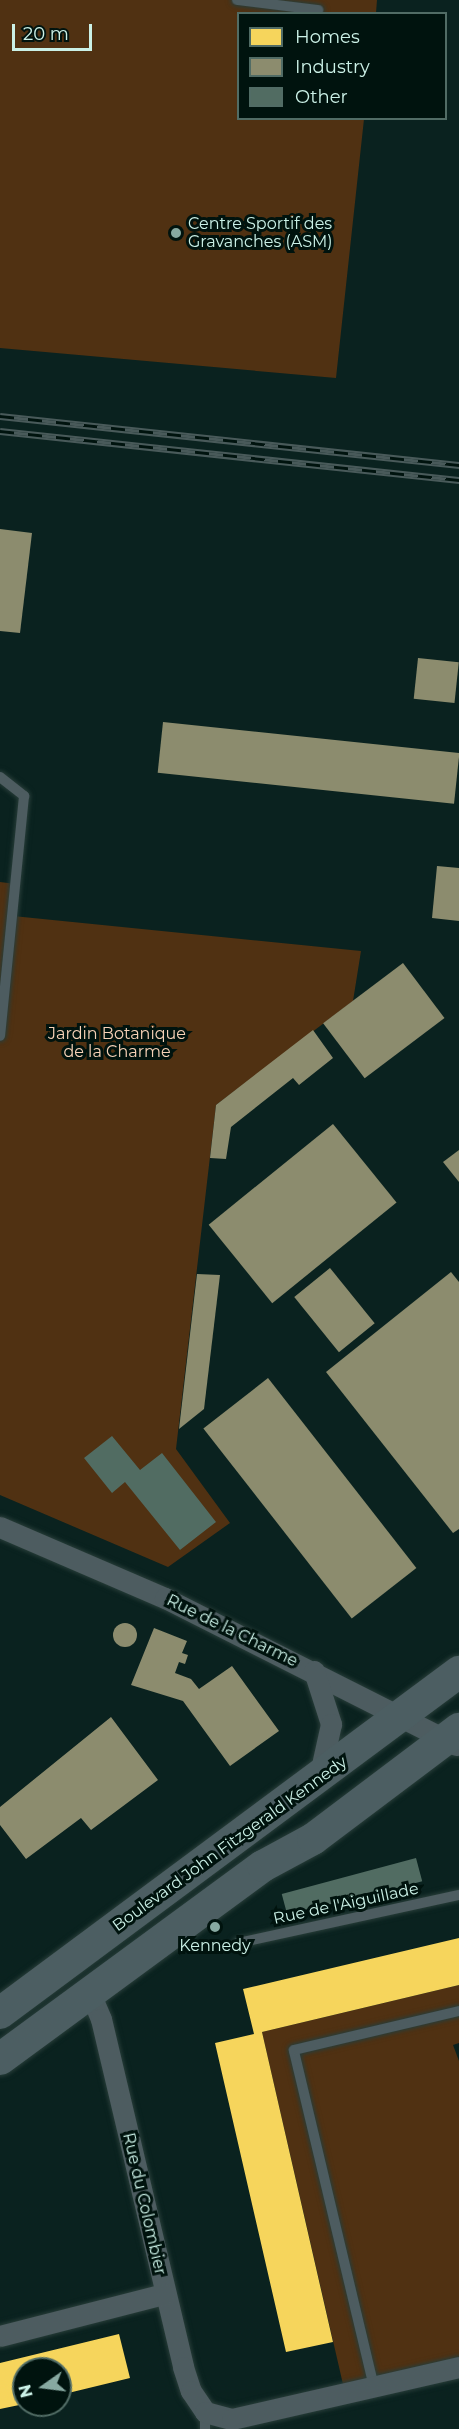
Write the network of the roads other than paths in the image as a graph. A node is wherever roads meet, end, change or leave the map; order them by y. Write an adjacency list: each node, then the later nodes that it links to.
1 (237, 0): 2 (lane)
2 (318, 10)
3 (0, 777): 4 (lane)
4 (0, 1036)
5 (0, 1527): 6 (street, Rue de la Charme)
6 (314, 1671): 8 (street, Rue de la Charme); 10 (street)
7 (459, 1672): 8 (main road, Boulevard John Fitzgerald Kennedy)
8 (401, 1716): 9 (street, Rue de la Charme); 10 (main road, Boulevard John Fitzgerald Kennedy)
9 (454, 1738): 13 (main road)
10 (318, 1778): 15 (main road, Boulevard John Fitzgerald Kennedy)
11 (459, 1895): 12 (lane, Rue de l'Aiguillade)
12 (238, 1943)
13 (90, 1993): 16 (main road); 17 (street, Rue du Colombier)
14 (459, 2011): 20 (lane)
15 (0, 2013)
16 (0, 2059)
17 (164, 2294): 18 (street); 21 (street, Rue du Colombier)
18 (0, 2336)
19 (459, 2367): 20 (street)
20 (374, 2387): 21 (street)
21 (205, 2421)

